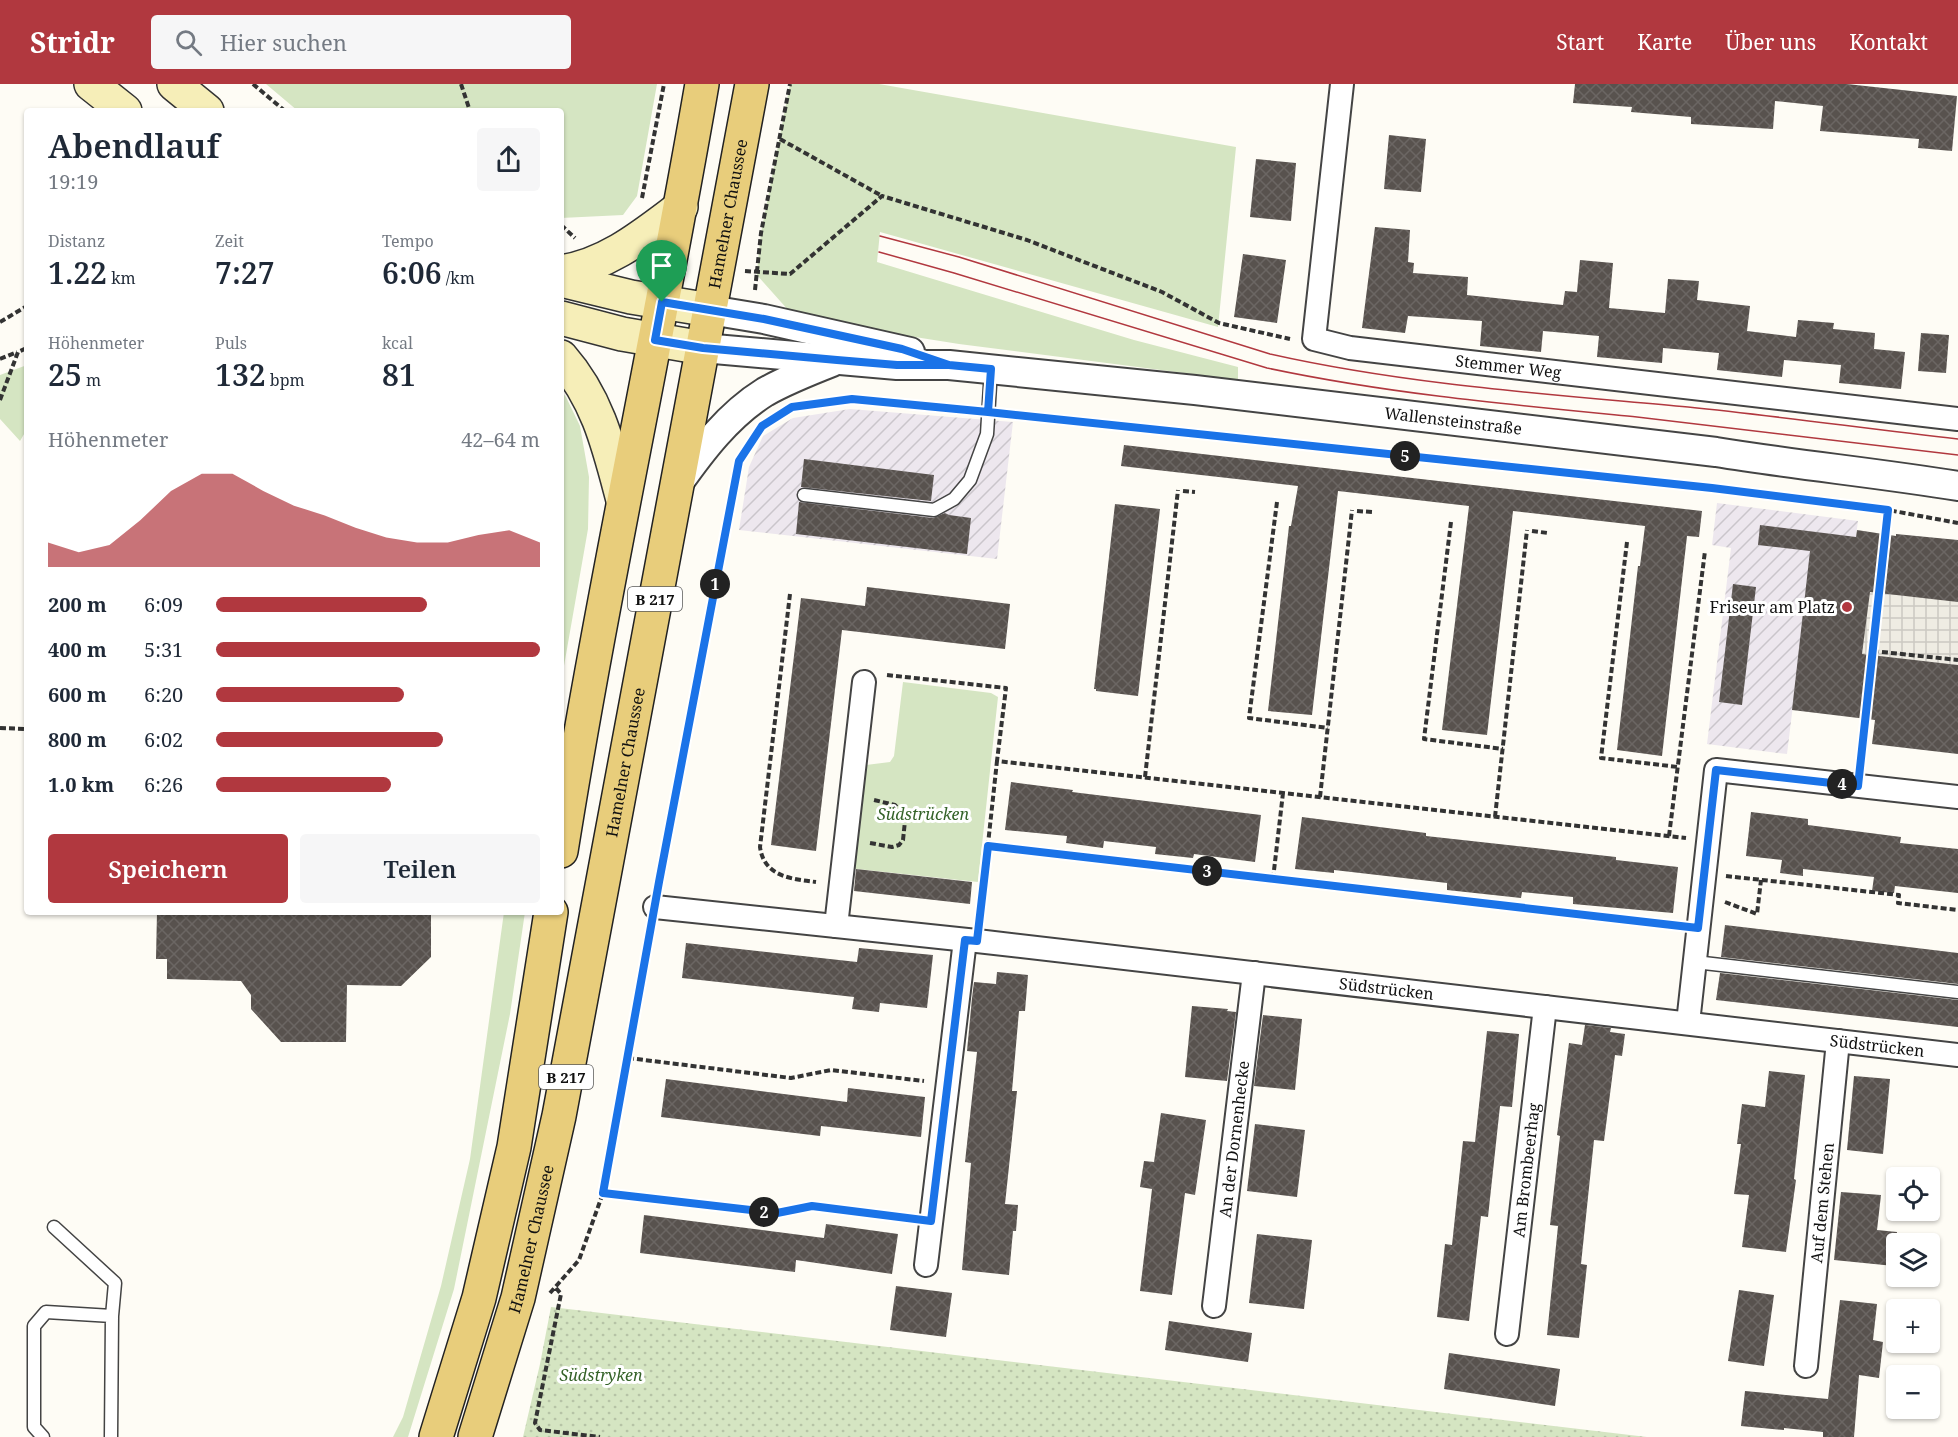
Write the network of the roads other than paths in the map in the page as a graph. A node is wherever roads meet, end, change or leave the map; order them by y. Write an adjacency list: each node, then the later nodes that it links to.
1 (91, 84): 6 (main road)
2 (174, 84): 7 (main road)
3 (702, 84): 8 (main road, B 217)
4 (752, 84): 12 (main road, Hamelner Chaussee / B 217)
5 (1342, 84): 20 (street, Stemmer Weg)
6 (121, 108)
7 (203, 108)
8 (681, 207): 9 (main road); 11 (main road, B 217)
9 (564, 272)
10 (564, 281): 11 (main road)
11 (662, 302): 12 (main road); 14 (main road, B 217)
12 (710, 310): 15 (main road, Hamelner Chaussee / B 217); 18 (street, Wallensteinstraße)
13 (564, 319): 14 (main road)
14 (655, 340): 15 (main road); 24 (main road, B 217)
15 (703, 348): 16 (street, Wallensteinstraße); 21 (main road, Hamelner Chaussee / B 217)
16 (837, 360): 18 (street, Wallensteinstraße); 21 (street)
17 (564, 361): 24 (main road)
18 (949, 365): 19 (street, Wallensteinstraße)
19 (991, 369): 22 (street, Wallensteinstraße); 23 (lane)
20 (1958, 419)
21 (677, 486): 48 (main road, Hamelner Chaussee / B 217)
22 (1958, 486)
23 (804, 495)
24 (623, 500): 27 (main road, B 217)
25 (864, 682): 30 (street)
26 (1958, 797): 32 (street)
27 (564, 832)
28 (655, 907): 30 (street, Südstrücken)
29 (551, 915): 47 (main road, B 217)
30 (836, 926): 31 (street, Südstrücken)
31 (971, 940): 33 (street, Südstrücken); 40 (street)
32 (1695, 962): 34 (lane); 36 (street)
33 (1254, 973): 35 (street, Südstrücken); 41 (street, An der Dornenhecke)
34 (1958, 992)
35 (1545, 1007): 36 (street, Südstrücken); 43 (street, Am Brombeerhag)
36 (1688, 1023): 37 (street, Südstrücken)
37 (1838, 1041): 38 (street, Südstrücken); 44 (street, Auf dem Stehen)
38 (1958, 1054)
39 (54, 1227): 42 (lane)
40 (926, 1265)
41 (1214, 1306)
42 (112, 1316): 45 (lane); 46 (lane)
43 (1507, 1334)
44 (1806, 1366)
45 (43, 1437)
46 (111, 1437)
47 (436, 1437)
48 (475, 1437)

